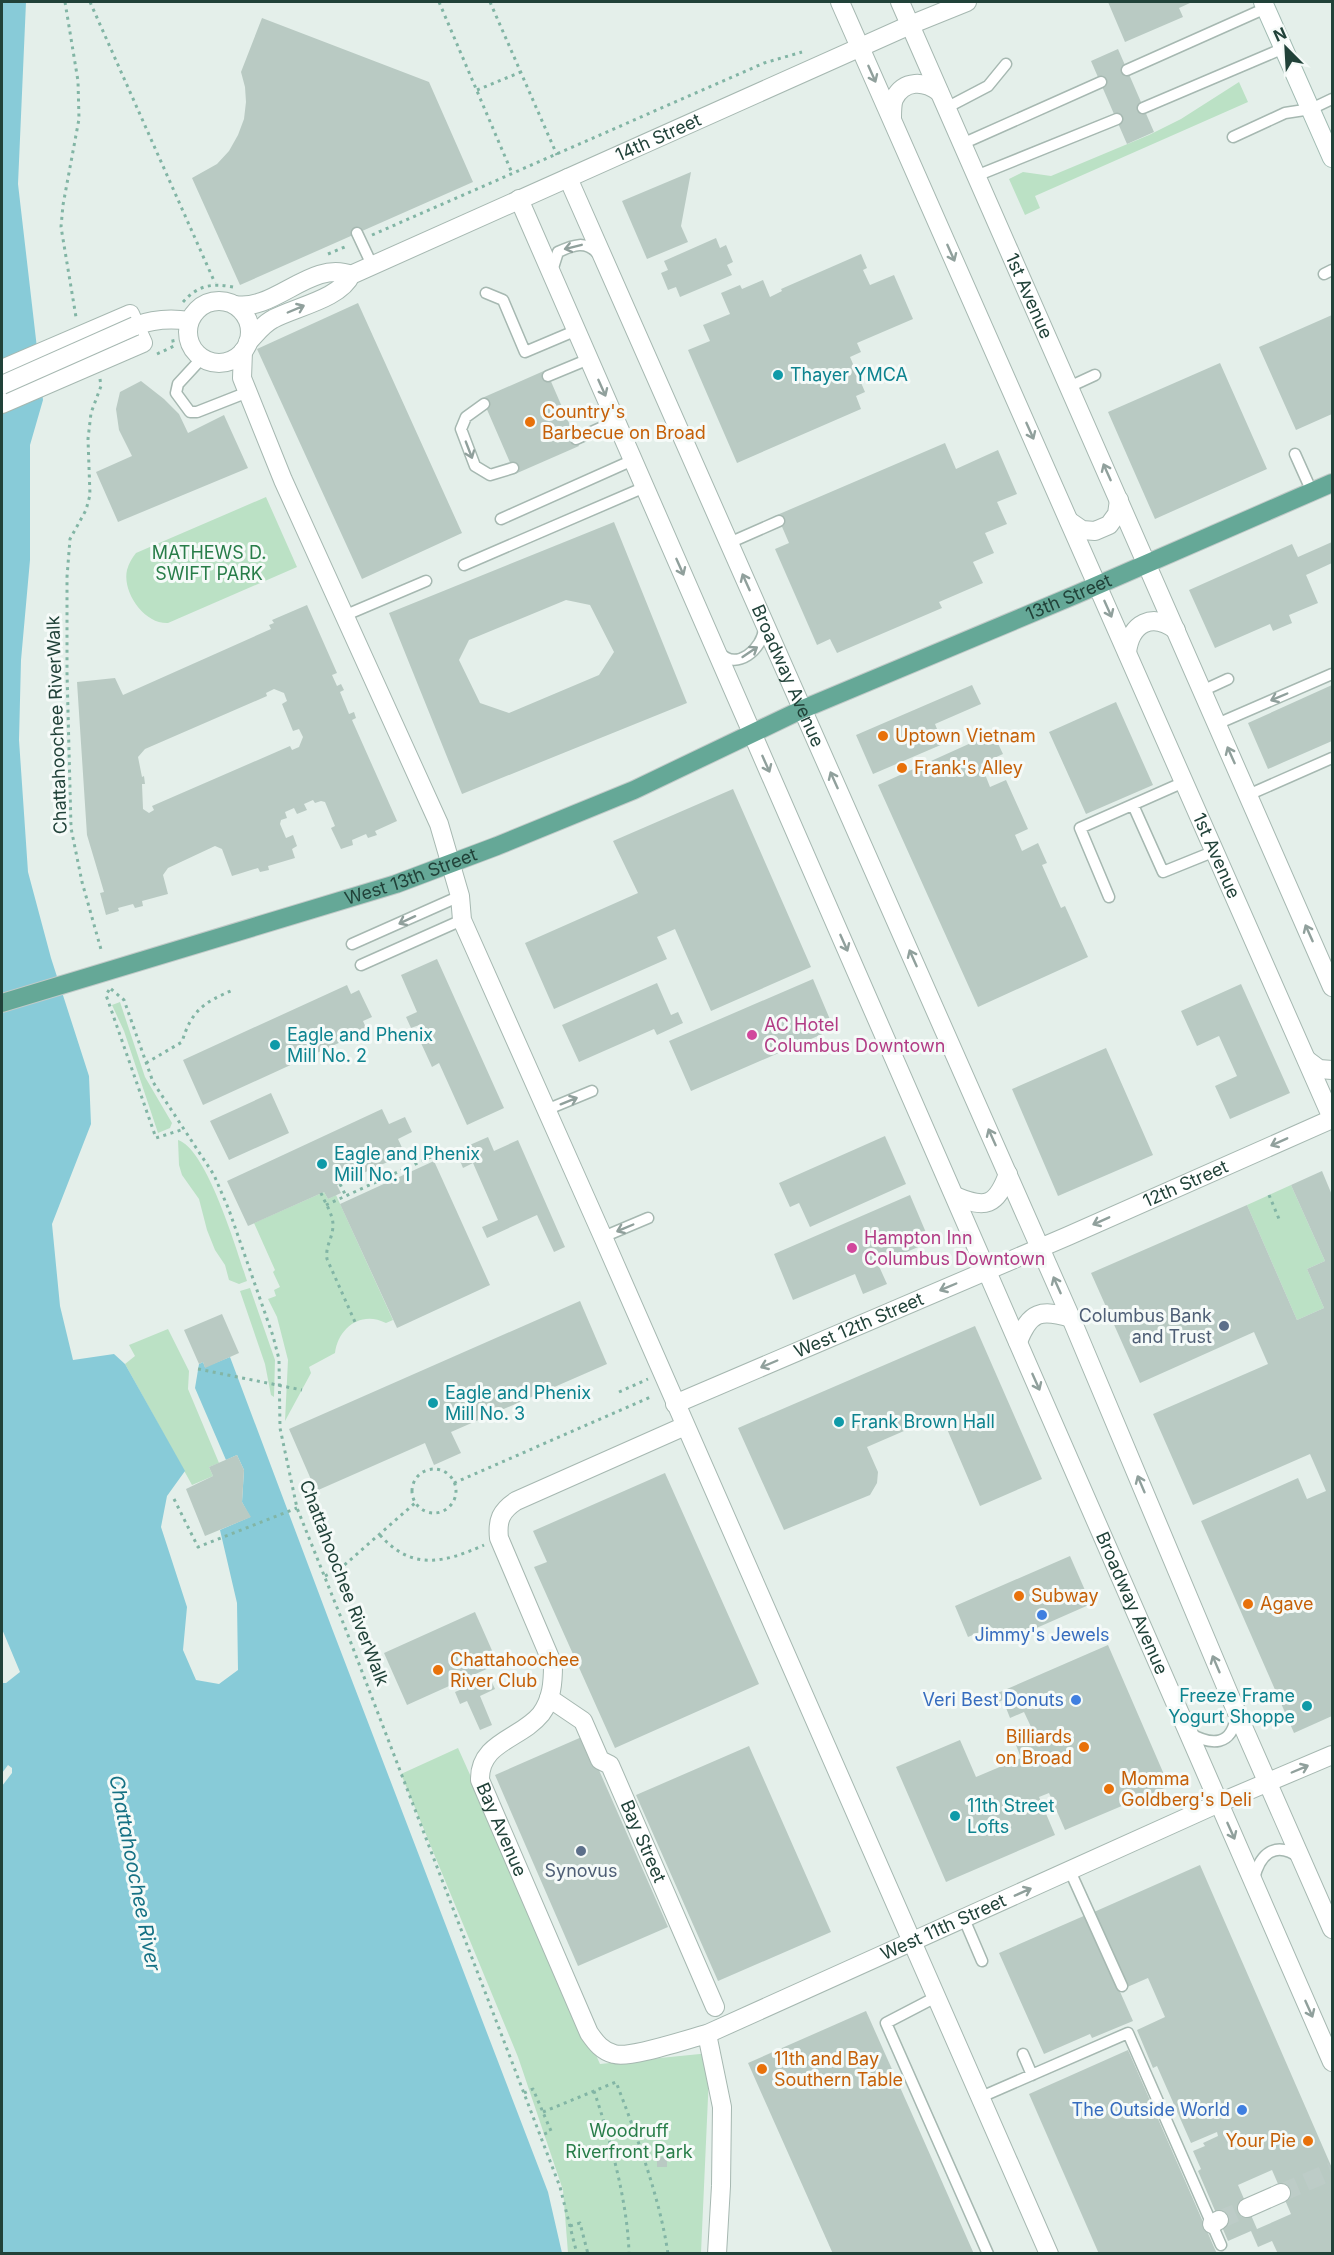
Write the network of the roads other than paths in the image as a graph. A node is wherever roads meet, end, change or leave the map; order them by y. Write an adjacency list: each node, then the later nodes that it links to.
1 (840, 2): 6 (street, 1st Avenue)
2 (900, 2): 5 (street, 1st Avenue)
3 (967, 2): 5 (street, 14th Street)
4 (1264, 5): 7 (street); 9 (lane)
5 (910, 25): 6 (street, 14th Street); 12 (street, 1st Avenue)
6 (860, 47): 15 (street, 1st Avenue, one-way to 15); 21 (street, 14th Street)
7 (1284, 48): 13 (lane); 14 (street)
8 (1006, 64): 12 (lane)
9 (1127, 70)
10 (1101, 82): 18 (lane)
11 (1332, 99): 14 (lane)
12 (943, 100): 15 (street); 18 (street, 1st Avenue)
13 (1143, 108)
14 (1311, 109): 17 (lane); 19 (street)
15 (892, 118): 55 (street, 1st Avenue, one-way to 55)
16 (1117, 119): 20 (lane)
17 (1233, 137)
18 (962, 144): 20 (street, 1st Avenue)
19 (1332, 158)
20 (976, 176): 41 (street, 1st Avenue)
21 (568, 178): 22 (street, 14th Street); 24 (street, Broadway Avenue)
22 (519, 200): 25 (street, 14th Street); 26 (street, Broadway Avenue)
23 (358, 237): 25 (lane)
24 (604, 261): 26 (lane, one-way to 26); 56 (street, Broadway Avenue)
25 (372, 265): 27 (street, 14th Street)
26 (552, 273): 32 (street, Broadway Avenue)
27 (351, 275): 29 (street, 14th Street); 33 (street, 14th Street, one-way to 27)
28 (486, 293): 32 (lane)
29 (235, 296): 30 (street, 14th Street); 33 (street)
30 (189, 321): 31 (street); 35 (street)
31 (135, 326): 36 (street); 39 (street, bridge); 42 (street)
32 (577, 330): 34 (street, Broadway Avenue)
33 (246, 346): 35 (street, 14th Street); 40 (street)
34 (590, 359): 38 (lane); 44 (street, Broadway Avenue, one-way to 44)
35 (210, 361): 40 (street); 40 (lane)
36 (2, 369)
37 (1095, 375): 41 (lane)
38 (548, 376)
39 (2, 385)
40 (245, 385): 61 (street)
41 (1069, 387): 52 (street, 1st Avenue, one-way to 41)
42 (2, 404)
43 (484, 404): 48 (lane, one-way to 48)
44 (616, 421): 45 (lane); 47 (street, Broadway Avenue)
45 (576, 439)
46 (1295, 454): 51 (lane)
47 (633, 460): 50 (street, Broadway Avenue); 53 (lane)
48 (513, 468)
49 (1332, 483): 51 (main road, 13th Street)
50 (645, 488): 58 (lane); 64 (street, Broadway Avenue, one-way to 64)
51 (1312, 492): 57 (main road, 13th Street)
52 (1119, 500): 55 (street); 57 (street, 1st Avenue)
53 (501, 519)
54 (779, 521): 56 (lane)
55 (1069, 521): 60 (street, 1st Avenue)
56 (729, 543): 62 (street, Broadway Avenue, one-way to 56)
57 (1147, 564): 60 (main road, 13th Street); 63 (street, 1st Avenue)
58 (464, 565)
59 (426, 581): 61 (lane)
60 (1098, 585): 65 (street, 1st Avenue, one-way to 65); 69 (main road, 13th Street)
61 (346, 615): 77 (street)
62 (761, 616): 64 (lane, one-way to 62); 69 (street, Broadway Avenue)
63 (1176, 630): 65 (street); 68 (street, 1st Avenue)
64 (715, 647): 71 (street, Broadway Avenue)
65 (1127, 652): 73 (street, 1st Avenue)
66 (1332, 674): 70 (lane, one-way to 70)
67 (1228, 679): 68 (lane)
68 (1202, 691): 70 (street, 1st Avenue)
69 (802, 709): 71 (main road, West 13th Street); 89 (street, Broadway Avenue, one-way to 69)
70 (1217, 724): 74 (street, 1st Avenue, one-way to 70)
71 (752, 733): 83 (main road, West 13th Street); 90 (street, Broadway Avenue, one-way to 90)
72 (1332, 758): 74 (lane)
73 (1184, 782): 75 (lane); 76 (street, 1st Avenue)
74 (1248, 795): 82 (street, 1st Avenue, one-way to 74)
75 (1133, 805): 76 (lane); 78 (lane)
76 (1215, 851): 84 (street, 1st Avenue)
77 (460, 896): 79 (street); 80 (lane, one-way to 80)
78 (1110, 897)
79 (462, 920): 81 (lane); 87 (street)
80 (352, 944)
81 (361, 964)
82 (1332, 987)
83 (2, 1003)
84 (1307, 1060): 85 (street); 88 (street, 1st Avenue)
85 (1332, 1070)
86 (592, 1091): 87 (lane, one-way to 86)
87 (546, 1110): 92 (street)
88 (1332, 1118): 93 (street, 12th Street, one-way to 93)
89 (1008, 1174): 90 (street); 93 (street, Broadway Avenue)
90 (955, 1196): 94 (street, Broadway Avenue)
91 (648, 1218): 92 (lane, one-way to 92)
92 (603, 1237): 97 (street)
93 (1041, 1248): 94 (street, West 12th Street); 95 (street, Broadway Avenue, one-way to 93)
94 (987, 1271): 96 (street, Broadway Avenue); 97 (street, West 12th Street, one-way to 97)
95 (1071, 1318): 96 (street); 100 (street, Broadway Avenue, one-way to 95)
96 (1018, 1342): 101 (street, Broadway Avenue, one-way to 101)
97 (668, 1388): 98 (street)
98 (685, 1426): 99 (street, Bay Avenue); 110 (street)
99 (549, 1698): 114 (street, Bay Street); 116 (street, Bay Avenue)
100 (1237, 1713): 101 (lane); 103 (street, Broadway Avenue)
101 (1189, 1733): 104 (street, Broadway Avenue)
102 (1332, 1755): 103 (street, West 11th Street, one-way to 102)
103 (1268, 1783): 104 (street, West 11th Street); 105 (street, Broadway Avenue)
104 (1219, 1803): 106 (street, West 11th Street); 107 (street, Broadway Avenue, one-way to 107)
105 (1302, 1860): 107 (lane); 109 (street, Broadway Avenue)
106 (1070, 1871): 108 (street, West 11th Street, one-way to 106); 112 (lane)
107 (1253, 1881): 118 (street, Broadway Avenue, one-way to 118)
108 (964, 1919): 110 (street, West 11th Street); 111 (lane)
109 (1332, 1929)
110 (912, 1942): 113 (street); 115 (street, West 11th Street)
111 (982, 1960)
112 (1122, 1986)
113 (936, 1997): 120 (street); 125 (lane)
114 (715, 2007)
115 (706, 2034): 116 (street, West 11th Street); 124 (street)
116 (612, 2054)
117 (1023, 2054): 119 (lane)
118 (1332, 2062)
119 (1032, 2075): 120 (lane); 123 (lane)
120 (981, 2097): 126 (street)
121 (1281, 2193): 122 (street)
122 (1247, 2208)
123 (1221, 2245)
124 (717, 2253)
125 (988, 2253)
126 (1049, 2253)

